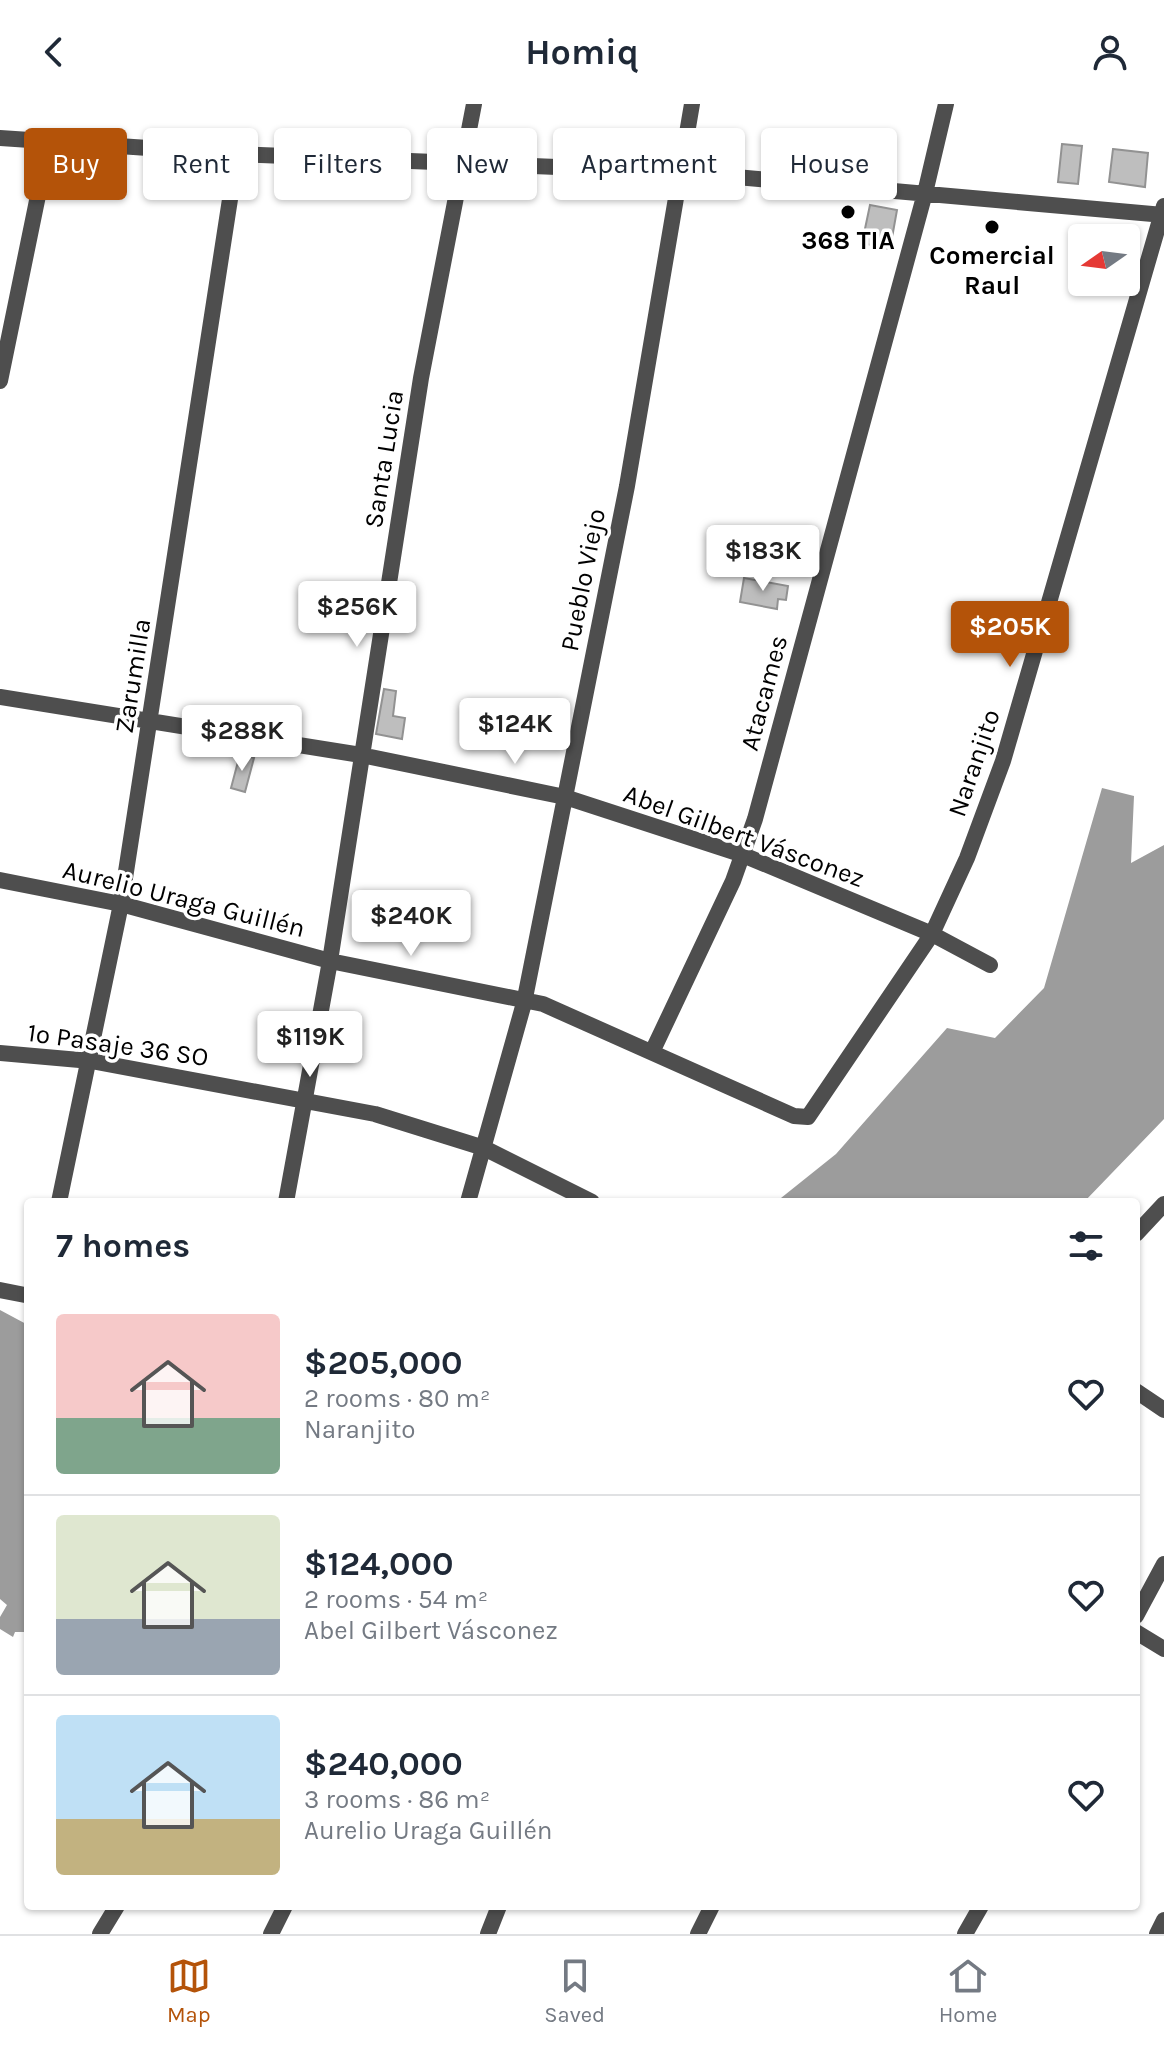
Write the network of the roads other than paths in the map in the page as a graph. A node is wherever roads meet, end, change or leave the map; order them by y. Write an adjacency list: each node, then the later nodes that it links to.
1 (474, 104): 4 (street, Santa Lucia)
2 (692, 104): 5 (street, Pueblo Viejo)
3 (946, 104): 11 (street, Atacames)
4 (470, 128)
5 (688, 128)
6 (0, 138): 7 (street)
7 (24, 140)
8 (258, 155): 9 (street)
9 (427, 162)
10 (745, 178): 11 (street)
11 (925, 193): 16 (street); 22 (street, Atacames)
12 (37, 200): 17 (street)
13 (230, 200): 19 (street, Zarumilla)
14 (456, 200): 20 (street, Santa Lucia)
15 (675, 200): 21 (street, Pueblo Viejo)
16 (1163, 212): 25 (street, Naranjito)
17 (0, 381)
18 (0, 697): 19 (street, Abel Gilbert Vásconez)
19 (151, 722): 20 (street, Abel Gilbert Vásconez); 24 (street, Zarumilla)
20 (361, 755): 21 (street, Abel Gilbert Vásconez); 26 (street, Santa Lucia)
21 (565, 797): 22 (street, Abel Gilbert Vásconez); 28 (street, Pueblo Viejo)
22 (743, 855): 25 (street, Abel Gilbert Vásconez); 29 (street, Atacames)
23 (0, 880): 24 (street, Aurelio Uraga Guillén)
24 (121, 904): 26 (street, Aurelio Uraga Guillén); 31 (street, Zarumilla)
25 (932, 934): 27 (street, Abel Gilbert Vásconez); 33 (street, Naranjito)
26 (330, 961): 28 (street, Aurelio Uraga Guillén); 32 (street, Santa Lucia)
27 (990, 965)
28 (524, 1003): 29 (street, Aurelio Uraga Guillén); 34 (street, Pueblo Viejo)
29 (653, 1050): 33 (street, Aurelio Uraga Guillén)
30 (0, 1053): 31 (street, 1º Pasaje 36 SO)
31 (91, 1061): 32 (street, 1º Pasaje 36 SO); 35 (street, Zarumilla)
32 (305, 1098): 34 (street, 1º Pasaje 36 SO); 36 (street, Santa Lucia)
33 (808, 1117)
34 (484, 1148): 37 (street, Pueblo Viejo); 38 (street, 1º Pasaje 36 SO)
35 (60, 1198)
36 (287, 1198)
37 (469, 1198)
38 (584, 1198)
39 (1162, 1210): 40 (street)
40 (1140, 1230)
41 (0, 1290): 42 (street)
42 (24, 1295)
43 (1140, 1394): 44 (street)
44 (1164, 1410)
45 (1164, 1564): 46 (street)
46 (1140, 1609)
47 (1140, 1634): 48 (street)
48 (1164, 1649)
49 (115, 1910): 55 (street)
50 (283, 1910): 56 (street)
51 (497, 1910): 57 (street)
52 (710, 1910): 58 (street)
53 (979, 1910): 59 (street)
54 (1164, 1920): 60 (street)
55 (100, 1934)
56 (271, 1934)
57 (488, 1934)
58 (698, 1934)
59 (965, 1934)
60 (1157, 1934)

